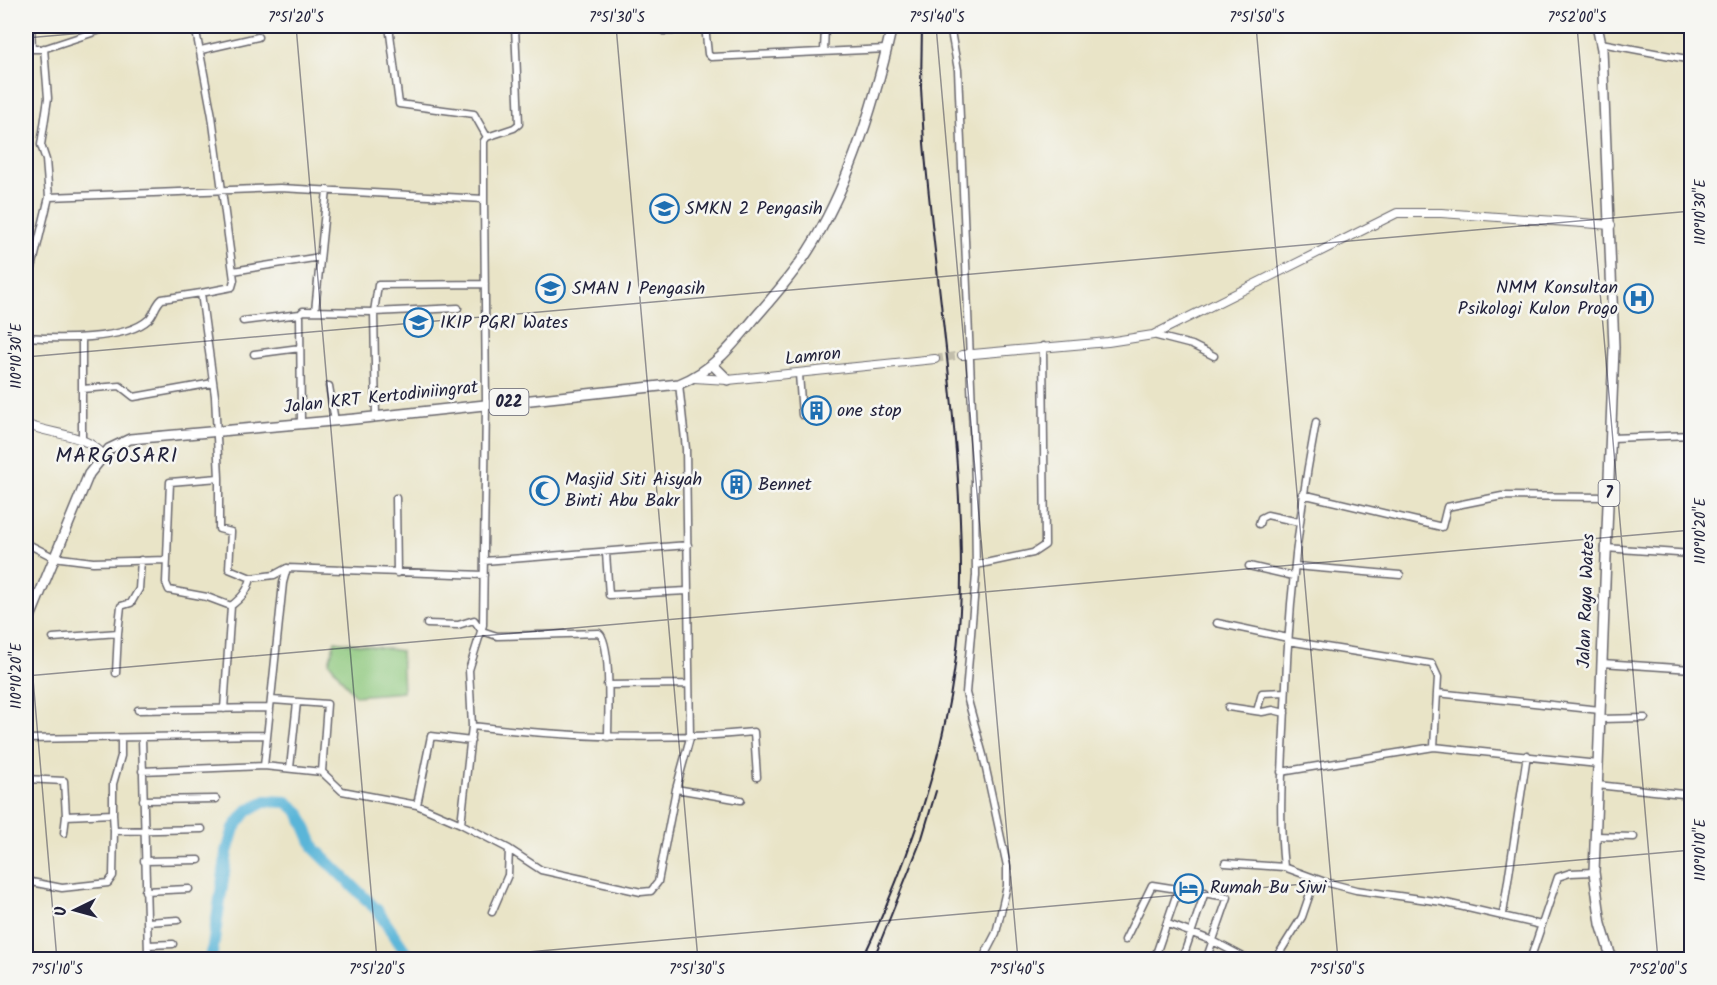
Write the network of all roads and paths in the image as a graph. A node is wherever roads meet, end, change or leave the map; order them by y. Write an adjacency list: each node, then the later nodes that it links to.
1 (31, 26): 17 (street)
2 (113, 26): 16 (street)
3 (195, 26): 19 (street)
4 (389, 26): 23 (street)
5 (529, 26): 13 (street)
6 (663, 26): 7 (street)
7 (684, 26)
8 (705, 26): 21 (street)
9 (825, 26): 21 (street)
10 (892, 26): 18 (main road, Jalan KRT Kertodiniingrat / 022)
11 (950, 26): 45 (street)
12 (1597, 26): 15 (main road, Jalan Raya Wates / 7)
13 (515, 27): 23 (street)
14 (258, 37): 19 (street)
15 (1601, 43): 22 (street); 28 (main road, Jalan Raya Wates / 7)
16 (44, 48): 17 (street); 26 (street)
17 (29, 49)
18 (887, 49): 21 (street); 48 (main road, Jalan KRT Kertodiniingrat / 022)
19 (201, 50): 24 (street)
20 (1692, 50): 22 (street)
21 (824, 52)
22 (1690, 60)
23 (487, 137): 27 (street)
24 (222, 190): 25 (street); 26 (street); 30 (street)
25 (327, 190): 27 (street); 29 (street)
26 (49, 197): 32 (street)
27 (484, 199): 31 (street)
28 (1611, 225): 39 (street); 65 (main road, Jalan Raya Wates / 7)
29 (320, 257): 30 (street); 35 (street)
30 (233, 271): 33 (street)
31 (485, 284): 36 (street); 56 (street)
32 (26, 293)
33 (201, 293): 41 (street); 52 (street)
34 (458, 308): 36 (street)
35 (315, 310): 36 (street); 37 (street)
36 (374, 312): 58 (street)
37 (300, 314): 38 (street); 43 (street)
38 (243, 321)
39 (1153, 335): 42 (street); 46 (street)
40 (26, 337): 41 (street)
41 (82, 338): 55 (street)
42 (1043, 346): 45 (street); 83 (street)
43 (300, 348): 44 (street); 62 (street)
44 (254, 354)
45 (967, 355): 83 (street)
46 (1214, 356)
47 (935, 358): 49 (street, Lamron)
48 (713, 365): 50 (main road, Jalan KRT Kertodiniingrat / 022); 51 (main road)
49 (799, 374): 51 (street, Lamron); 57 (street)
50 (694, 378): 51 (street, Lamron); 53 (main road, Jalan KRT Kertodiniingrat / 022)
51 (728, 380)
52 (213, 383): 55 (street); 63 (street)
53 (679, 384): 56 (main road, Jalan KRT Kertodiniingrat / 022); 75 (street)
54 (329, 386): 59 (street)
55 (82, 389): 66 (street)
56 (486, 404): 58 (main road, Jalan KRT Kertodiniingrat / 022); 82 (street)
57 (802, 415)
58 (376, 417): 59 (main road, Jalan KRT Kertodiniingrat / 022)
59 (335, 421): 62 (main road, Jalan KRT Kertodiniingrat / 022)
60 (1316, 422): 69 (street)
61 (26, 424): 66 (street)
62 (301, 424): 63 (main road, Jalan KRT Kertodiniingrat / 022)
63 (216, 431): 67 (main road, Jalan KRT Kertodiniingrat / 022); 68 (street)
64 (1692, 435): 65 (street)
65 (1611, 438): 70 (main road, Jalan Raya Wates / 7)
66 (82, 440): 67 (street)
67 (103, 455): 79 (main road, Jalan KRT Kertodiniingrat / 022)
68 (219, 478): 81 (street); 91 (street)
69 (1302, 494): 70 (street); 72 (street)
70 (1608, 497): 76 (main road, Jalan Raya Wates / 7)
71 (396, 498): 87 (street)
72 (1299, 522): 73 (street); 85 (street)
73 (1259, 524)
74 (26, 543): 79 (street)
75 (688, 545): 77 (street); 92 (street)
76 (1605, 548): 78 (street); 101 (main road, Jalan Raya Wates / 7)
77 (606, 553): 82 (street); 92 (street)
78 (1692, 554)
79 (53, 557): 80 (street); 96 (main road, Jalan KRT Kertodiniingrat / 022)
80 (141, 560): 81 (street); 98 (street)
81 (167, 560): 93 (street)
82 (484, 561): 88 (street)
83 (976, 565): 176 (street)
84 (1249, 566): 90 (street)
85 (1294, 566): 89 (street); 90 (street)
86 (287, 568): 87 (street); 91 (street); 108 (street)
87 (397, 573): 88 (street)
88 (484, 575): 97 (street)
89 (1400, 575)
90 (1293, 576): 100 (street)
91 (251, 578): 93 (street)
92 (687, 591): 104 (street)
93 (231, 606): 112 (street)
94 (1217, 623): 100 (street)
95 (427, 624): 97 (street)
96 (26, 627)
97 (482, 631): 105 (street); 118 (street)
98 (118, 633): 99 (street); 103 (street)
99 (53, 638)
100 (1288, 640): 106 (street); 107 (street)
101 (1602, 663): 102 (street); 116 (main road, Jalan Raya Wates / 7)
102 (1692, 669)
103 (116, 673)
104 (688, 684): 105 (street); 121 (street)
105 (607, 685): 120 (street)
106 (1285, 692): 114 (street); 115 (street)
107 (1437, 693): 116 (street); 126 (street)
108 (272, 700): 109 (street); 111 (street)
109 (297, 702): 130 (street); 132 (street)
110 (1228, 707): 114 (street)
111 (270, 708): 112 (street); 119 (street)
112 (224, 709): 113 (street)
113 (138, 710)
114 (1257, 711): 115 (street)
115 (1285, 713): 133 (street)
116 (1600, 714): 117 (street); 128 (main road, Jalan Raya Wates / 7)
117 (1645, 718)
118 (472, 726): 120 (street); 125 (street)
119 (267, 735): 124 (street); 129 (street)
120 (608, 737): 121 (street)
121 (690, 738): 134 (street); 137 (street)
122 (26, 739): 123 (street)
123 (121, 739): 124 (street); 143 (street)
124 (142, 739): 131 (street)
125 (471, 741): 142 (street); 145 (street)
126 (1434, 747): 127 (street); 133 (street)
127 (1527, 755): 128 (street); 165 (street)
128 (1598, 764): 136 (main road, Jalan Raya Wates / 7)
129 (264, 766): 130 (street); 131 (street)
130 (290, 768): 132 (street)
131 (142, 771): 140 (street)
132 (321, 772): 142 (street)
133 (1281, 772): 156 (street)
134 (757, 777)
135 (26, 778): 144 (street)
136 (1597, 785): 138 (street); 150 (main road, Jalan Raya Wates / 7)
137 (676, 789): 141 (street); 152 (street)
138 (1692, 795)
139 (216, 799): 140 (street)
140 (143, 800): 148 (street)
141 (741, 800)
142 (417, 805): 145 (street)
143 (113, 814): 144 (street); 147 (street)
144 (66, 816): 149 (street)
145 (461, 824): 152 (street)
146 (202, 829): 148 (street)
147 (114, 831): 148 (street); 159 (street)
148 (143, 831): 154 (street)
149 (64, 833)
150 (1595, 836): 151 (street); 157 (main road, Jalan Raya Wates / 7)
151 (1634, 837)
152 (509, 849): 164 (street)
153 (199, 860): 154 (street)
154 (144, 861): 162 (street)
155 (1225, 863): 156 (street)
156 (1284, 867): 158 (street)
157 (1594, 872): 169 (street); 183 (main road, Jalan Raya Wates / 7)
158 (1315, 879): 165 (street); 181 (street)
159 (26, 881)
160 (1179, 887): 163 (street); 168 (street); 171 (street)
161 (189, 889): 162 (street)
162 (146, 891): 167 (street)
163 (1205, 892): 170 (street); 172 (street)
164 (492, 912)
165 (1503, 914): 169 (street)
166 (178, 920): 167 (street)
167 (147, 922): 174 (street)
168 (1168, 924): 170 (street); 177 (street)
169 (1541, 925): 182 (street)
170 (1192, 932): 172 (street); 178 (street)
171 (1125, 940)
172 (1213, 941): 179 (street); 180 (street)
173 (173, 944): 174 (street)
174 (148, 945): 175 (street)
175 (148, 953)
176 (982, 960)
177 (1154, 960)
178 (1182, 960)
179 (1206, 960)
180 (1250, 960)
181 (1275, 960)
182 (1530, 960)
183 (1612, 960)

